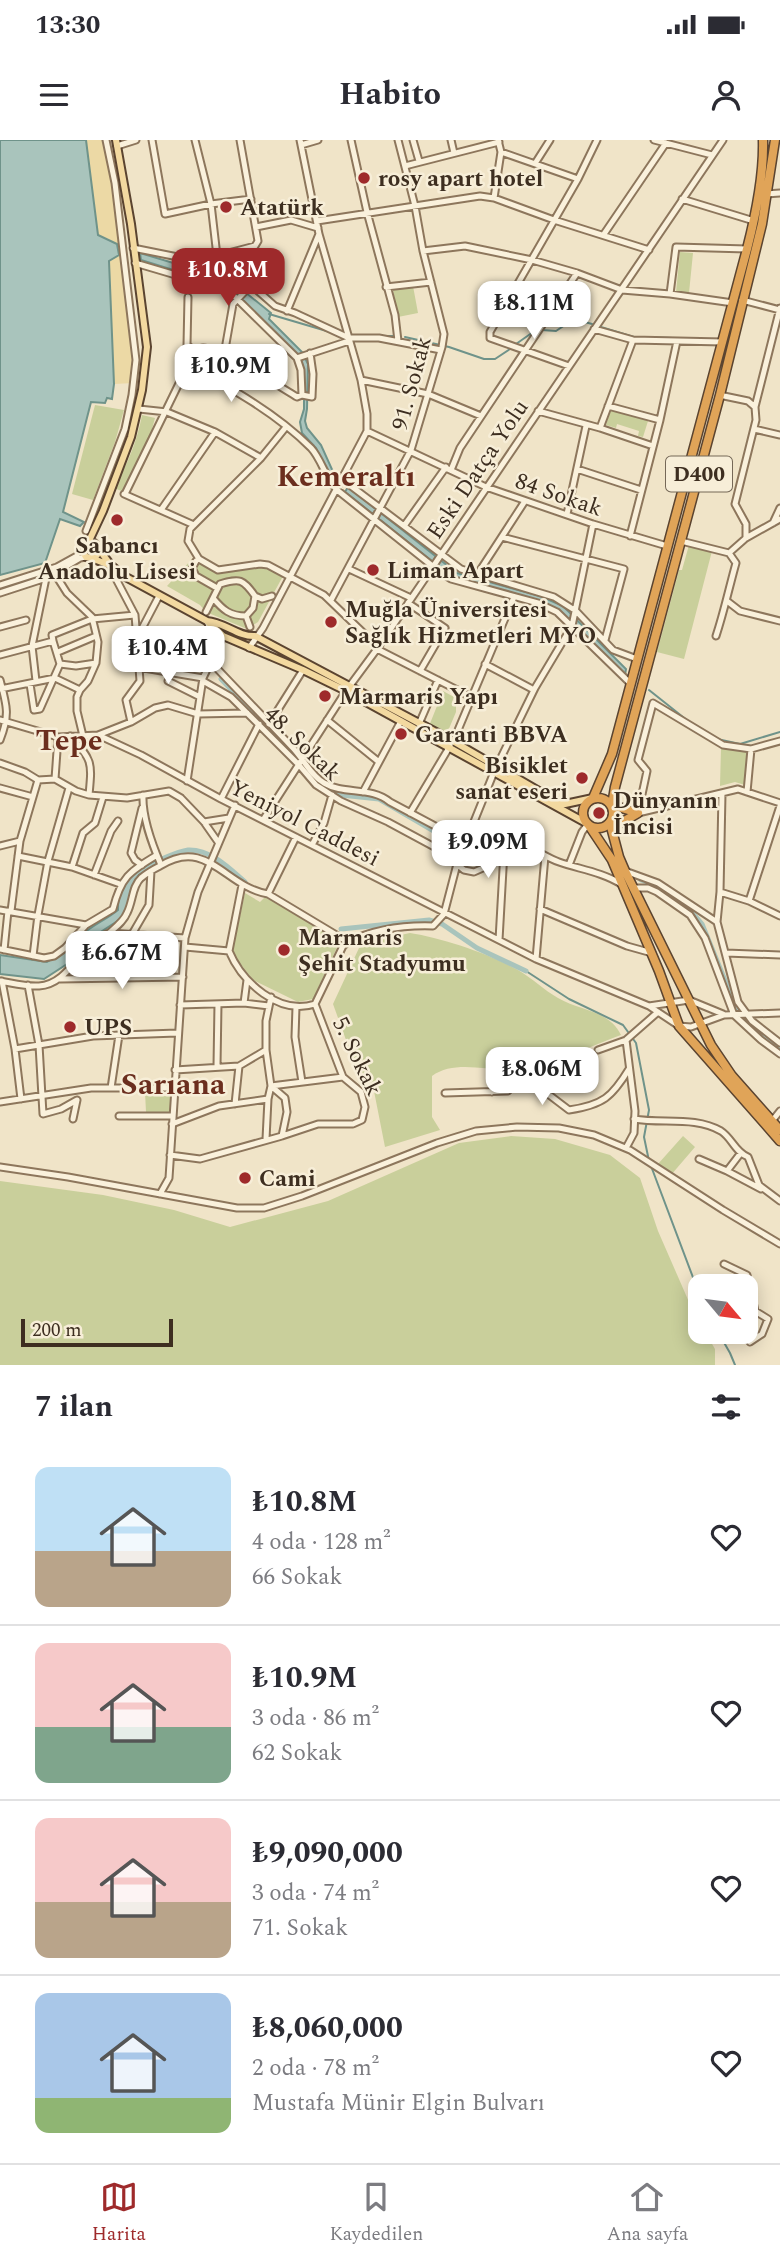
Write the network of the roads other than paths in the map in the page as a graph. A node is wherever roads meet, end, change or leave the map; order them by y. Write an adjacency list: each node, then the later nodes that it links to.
1 (106, 140): 110 (street)
2 (136, 140): 18 (street)
3 (152, 140): 33 (street)
4 (195, 140): 33 (street)
5 (240, 140): 31 (street)
6 (318, 140): 19 (street)
7 (351, 140): 35 (street)
8 (398, 140): 26 (street, 91. Sokak)
9 (413, 140): 24 (street)
10 (451, 140): 22 (street)
11 (550, 140): 25 (street)
12 (597, 140): 27 (street)
13 (654, 140): 20 (street)
14 (723, 140): 23 (street, Eski Datça Yolu)
15 (763, 140): 37 (highway, D400)
16 (775, 140): 29 (highway, D400)
17 (499, 141): 21 (street); 22 (street)
18 (116, 143): 41 (main road)
19 (300, 143): 39 (street)
20 (666, 143): 23 (street); 40 (street)
21 (501, 152): 25 (street); 30 (street)
22 (454, 153): 24 (street)
23 (712, 155): 32 (street, Eski Datça Yolu)
24 (419, 161): 26 (street)
25 (536, 162): 27 (street)
26 (405, 166): 34 (street, 91. Sokak)
27 (578, 179): 36 (street)
28 (780, 193): 29 (street)
29 (766, 194): 57 (highway, D400)
30 (494, 198): 34 (street); 36 (street)
31 (251, 199): 33 (street); 38 (street)
32 (682, 199): 37 (street); 43 (street, Eski Datça Yolu)
33 (211, 204): 45 (street)
34 (415, 206): 35 (street); 44 (street, 91. Sokak)
35 (367, 212): 39 (street); 51 (street)
36 (554, 220): 40 (street); 46 (street)
37 (754, 221): 42 (highway, D400)
38 (256, 227): 39 (street); 45 (street)
39 (318, 228): 60 (street); 63 (street)
40 (604, 234): 43 (street)
41 (133, 248): 47 (street); 48 (main road)
42 (747, 249): 54 (street); 58 (highway, D400)
43 (649, 250): 53 (street, Eski Datça Yolu)
44 (423, 251): 46 (street); 50 (street, 91. Sokak)
45 (216, 256): 47 (street)
46 (532, 260): 49 (street); 68 (street)
47 (198, 261): 52 (street)
48 (135, 263): 56 (street); 80 (main road)
49 (577, 273): 53 (street); 68 (street)
50 (431, 282): 51 (street); 67 (street, 91. Sokak)
51 (386, 287): 62 (street)
52 (249, 288): 56 (street); 60 (street)
53 (622, 290): 54 (street); 61 (street, Eski Datça Yolu)
54 (670, 294): 58 (street)
55 (188, 297): 69 (street)
56 (238, 298): 70 (street); 71 (street)
57 (742, 299): 59 (street); 114 (highway, D400)
58 (733, 303): 66 (highway, D400)
59 (780, 309): 79 (street)
60 (287, 310): 63 (street)
61 (594, 329): 64 (street); 73 (street, Eski Datça Yolu)
62 (398, 338): 63 (street); 67 (street)
63 (349, 339): 71 (street); 74 (street)
64 (634, 340): 65 (street); 78 (street)
65 (677, 341): 66 (street); 84 (street)
66 (723, 342): 116 (highway, D400)
67 (442, 346): 75 (street, 91. Sokak)
68 (524, 351): 73 (street); 83 (street)
69 (195, 352): 70 (street); 72 (street)
70 (224, 355): 76 (street)
71 (302, 356): 76 (street); 76 (street)
72 (188, 365): 81 (street); 86 (street)
73 (569, 366): 82 (street, Eski Datça Yolu)
74 (361, 380): 75 (street); 89 (street)
75 (428, 394): 83 (street); 93 (street, 91. Sokak)
76 (302, 396)
77 (723, 396): 79 (street)
78 (608, 406): 84 (street); 87 (street)
79 (755, 407): 88 (street)
80 (139, 409): 81 (street); 115 (main road)
81 (166, 411): 90 (street); 102 (street)
82 (538, 411): 85 (street); 98 (street, Eski Datça Yolu)
83 (481, 416): 95 (street)
84 (660, 420): 92 (street)
85 (586, 426): 87 (street); 96 (street)
86 (286, 427): 94 (street); 97 (street)
87 (600, 428): 92 (street)
88 (754, 429): 91 (street); 113 (street)
89 (367, 431): 93 (street, 84 Sokak); 97 (street)
90 (215, 432): 94 (street); 102 (street)
91 (780, 435)
92 (653, 446): 99 (street)
93 (411, 450): 95 (street, 84 Sokak); 103 (street, 91. Sokak)
94 (261, 458): 108 (street)
95 (448, 468): 98 (street, 84 Sokak); 109 (street)
96 (577, 469): 99 (street); 104 (street)
97 (340, 485): 103 (street); 103 (street); 127 (street)
98 (486, 487): 100 (street, 84 Sokak); 119 (street, Eski Datça Yolu)
99 (641, 490): 111 (street)
100 (525, 501): 104 (street, 84 Sokak); 112 (street)
101 (780, 508): 106 (street)
102 (161, 510): 108 (street)
103 (378, 514): 109 (street); 123 (street); 124 (street, 91. Sokak)
104 (567, 514): 107 (street, 84 Sokak)
105 (780, 519): 106 (street)
106 (773, 523): 113 (street)
107 (593, 524): 111 (street, 84 Sokak); 120 (street)
108 (194, 525): 127 (street)
109 (404, 526): 119 (street)
110 (86, 531)
111 (630, 536): 116 (street, 84 Sokak)
112 (502, 537): 120 (street); 126 (street)
113 (746, 538): 117 (street)
114 (681, 541): 117 (street); 225 (highway, D400)
115 (94, 545): 118 (main road); 118 (main road); 122 (main road)
116 (667, 546): 166 (highway, D400)
117 (729, 553): 139 (street)
118 (87, 556): 122 (main road); 125 (street); 129 (street)
119 (440, 556): 123 (street, Eski Datça Yolu); 126 (street)
120 (587, 558): 142 (street); 158 (street)
121 (196, 561): 130 (street)
122 (113, 566): 132 (main road); 141 (street)
123 (433, 566): 135 (street); 138 (street, Eski Datça Yolu)
124 (349, 569): 137 (street, 91. Sokak); 138 (street)
125 (55, 574): 128 (street); 144 (street)
126 (477, 575): 142 (street)
127 (290, 576): 137 (street); 151 (street)
128 (46, 579): 131 (street); 160 (street)
129 (0, 585)
130 (218, 588): 133 (street); 136 (street)
131 (0, 593)
132 (159, 596): 146 (main road); 156 (street)
133 (255, 596): 134 (street); 143 (street)
134 (272, 596)
135 (513, 596): 148 (street); 170 (street); 185 (street)
136 (213, 598): 140 (street); 143 (street)
137 (331, 600): 162 (street)
138 (409, 600): 162 (street, Eski Datça Yolu); 173 (street)
139 (727, 601): 147 (street); 155 (street)
140 (206, 612)
141 (135, 614): 144 (street); 156 (street)
142 (575, 614): 148 (street); 158 (street)
143 (246, 616): 150 (street)
144 (92, 619): 152 (street); 159 (street)
145 (26, 620): 149 (street)
146 (207, 621): 153 (main road); 154 (main road); 167 (street)
147 (780, 621)
148 (572, 625): 180 (street); 184 (street)
149 (0, 627)
150 (250, 627)
151 (263, 628): 154 (street); 157 (street)
152 (96, 636): 164 (street); 168 (street)
153 (223, 636): 161 (main road); 167 (street)
154 (255, 636): 157 (main road); 161 (street)
155 (716, 636)
156 (136, 640): 171 (street)
157 (263, 640): 163 (street); 182 (main road)
158 (605, 640): 166 (street)
159 (53, 641): 160 (street); 164 (street)
160 (32, 646): 165 (street); 179 (street)
161 (249, 648): 163 (main road)
162 (377, 649): 173 (street); 182 (street, Eski Datça Yolu)
163 (257, 651): 172 (main road)
164 (58, 652): 169 (street)
165 (0, 655)
166 (637, 659): 180 (highway, D400)
167 (210, 661): 176 (street); 195 (street)
168 (96, 663): 169 (street); 183 (street)
169 (60, 664): 174 (street)
170 (485, 664): 184 (street); 202 (street)
171 (138, 667): 176 (street); 192 (street)
172 (303, 670): 182 (main road); 195 (street)
173 (420, 671): 177 (street)
174 (55, 678): 179 (street); 179 (street); 183 (street)
175 (0, 680): 181 (street)
176 (203, 680): 186 (street); 188 (street, 48. Sokak)
177 (438, 680): 185 (street); 193 (street)
178 (168, 681): 186 (street)
179 (33, 682): 181 (street)
180 (631, 684): 222 (highway, D400)
181 (1, 688): 190 (street)
182 (348, 689): 189 (street, Eski Datça Yolu); 191 (main road); 193 (main road)
183 (80, 690): 198 (street)
184 (534, 691): 208 (street)
185 (469, 696): 202 (street)
186 (200, 697): 187 (street)
187 (198, 713): 188 (street); 192 (street); 211 (street)
188 (247, 713): 194 (street, 48. Sokak)
189 (327, 720): 204 (street, Eski Datça Yolu); 205 (street)
190 (4, 721): 199 (street); 200 (street)
191 (401, 721): 202 (main road); 205 (street)
192 (131, 722): 196 (street)
193 (419, 723): 202 (main road)
194 (259, 724): 207 (street, 48. Sokak); 223 (street)
195 (270, 724): 204 (street)
196 (98, 735): 198 (street); 211 (street, Yeniyol Caddesi)
197 (70, 736): 198 (street); 199 (street); 217 (street)
198 (83, 736)
199 (58, 737): 209 (street)
200 (0, 740)
201 (780, 741): 203 (street)
202 (451, 743): 208 (main road); 228 (street)
203 (751, 749): 215 (street); 229 (street)
204 (303, 758): 207 (street, Eski Datça Yolu); 214 (street)
205 (379, 762): 214 (street)
206 (0, 763): 210 (street)
207 (299, 765): 219 (street, 48. Sokak); 231 (street, Eski Datça Yolu)
208 (495, 769): 222 (main road); 235 (main road); 238 (street)
209 (55, 779): 210 (street); 213 (street)
210 (38, 780): 220 (street)
211 (187, 781): 223 (street, Yeniyol Caddesi)
212 (0, 788): 220 (street)
213 (69, 788): 217 (street); 247 (street)
214 (363, 792): 228 (street)
215 (747, 792): 216 (street); 226 (street)
216 (722, 794): 229 (street); 261 (street)
217 (89, 795): 221 (street)
218 (143, 795): 221 (street); 224 (street); 233 (street)
219 (332, 795): 241 (street); 249 (street, 48. Sokak)
220 (33, 797): 237 (street)
221 (103, 797): 253 (street)
222 (593, 798): 225 (highway); 235 (highway, D400)
223 (221, 799): 227 (street, Yeniyol Caddesi)
224 (142, 805): 244 (street); 250 (street)
225 (611, 805): 229 (highway); 234 (highway, D400)
226 (780, 805): 263 (street)
227 (235, 806): 230 (street); 231 (street, Yeniyol Caddesi)
228 (410, 813): 238 (street)
229 (638, 813): 234 (highway)
230 (229, 818): 233 (street); 239 (street)
231 (263, 820): 236 (street, Yeniyol Caddesi)
232 (118, 821): 256 (street)
233 (204, 822): 239 (street)
234 (610, 822): 235 (highway); 254 (highway, D400)
235 (588, 824): 252 (street); 259 (highway)
236 (296, 837): 241 (street, Yeniyol Caddesi); 262 (street)
237 (20, 841): 242 (street); 245 (street)
238 (466, 841): 240 (street); 249 (street)
239 (218, 842): 248 (street)
240 (517, 844): 243 (street); 246 (street)
241 (312, 845): 269 (street, Yeniyol Caddesi)
242 (0, 846)
243 (505, 851): 249 (street); 275 (street)
244 (156, 855): 250 (street); 251 (street)
245 (18, 856): 247 (street); 266 (street)
246 (545, 856): 252 (street); 264 (street)
247 (48, 861): 253 (street); 268 (street)
248 (210, 862): 251 (street); 258 (street); 274 (street)
249 (457, 864): 269 (street)
250 (142, 865): 257 (street)
251 (161, 865): 255 (street)
252 (569, 865): 259 (street)
253 (72, 867): 256 (street)
254 (625, 870): 260 (highway, D400); 270 (street)
255 (151, 871): 272 (street); 273 (street)
256 (94, 875): 257 (street)
257 (120, 884): 271 (street)
258 (242, 885): 262 (street); 279 (street)
259 (622, 885): 280 (highway)
260 (633, 888): 291 (highway, D400); 304 (street)
261 (720, 892): 263 (street); 270 (street)
262 (268, 894): 276 (street)
263 (749, 901): 267 (street)
264 (540, 909): 280 (street); 284 (street)
265 (0, 910): 266 (street)
266 (10, 911): 268 (street); 278 (street)
267 (779, 914)
268 (38, 915): 271 (street); 283 (street)
269 (440, 919): 275 (street, Yeniyol Caddesi); 276 (street)
270 (717, 922): 281 (street)
271 (86, 925): 283 (street)
272 (109, 933): 273 (street); 286 (street)
273 (131, 936): 274 (street)
274 (185, 938): 277 (street)
275 (499, 940): 284 (street, Yeniyol Caddesi)
276 (348, 942): 295 (street, 5. Sokak)
277 (185, 947): 279 (street); 285 (street)
278 (2, 949): 283 (street)
279 (229, 951): 287 (street)
280 (652, 953): 293 (highway)
281 (726, 953): 282 (street); 302 (street)
282 (780, 955)
283 (33, 956)
284 (536, 959): 298 (street, Yeniyol Caddesi)
285 (183, 977): 286 (street); 296 (street)
286 (60, 979): 289 (street)
287 (247, 980): 290 (street); 292 (street)
288 (1, 981): 289 (street); 312 (street)
289 (28, 985): 311 (street)
290 (271, 997): 297 (street); 299 (street)
291 (689, 1000): 293 (street); 303 (street); 305 (highway, D400)
292 (244, 1003): 294 (street); 297 (street)
293 (670, 1003): 298 (street); 306 (highway)
294 (218, 1004): 296 (street); 316 (street)
295 (315, 1004): 299 (street); 322 (street, 5. Sokak)
296 (180, 1005): 307 (street)
297 (269, 1006): 313 (street)
298 (649, 1006): 300 (street, Yeniyol Caddesi)
299 (296, 1007): 323 (street)
300 (658, 1012): 306 (street, Yeniyol Caddesi); 308 (street)
301 (780, 1013): 302 (street)
302 (745, 1014): 304 (street); 310 (street)
303 (724, 1015): 304 (street); 305 (street)
304 (734, 1015): 315 (street)
305 (700, 1024): 306 (street); 342 (highway, D400)
306 (679, 1026): 347 (highway)
307 (177, 1033): 309 (street); 320 (street)
308 (633, 1033): 314 (street); 319 (street)
309 (119, 1035): 311 (street); 325 (street)
310 (780, 1043)
311 (39, 1045): 312 (street); 331 (street)
312 (15, 1049): 332 (street)
313 (266, 1050): 317 (street); 324 (street)
314 (598, 1050)
315 (780, 1054)
316 (217, 1066): 317 (street); 320 (street)
317 (239, 1066): 336 (street)
318 (534, 1067): 321 (street)
319 (629, 1069): 321 (street); 341 (street)
320 (175, 1070): 326 (street)
321 (519, 1072): 329 (street)
322 (343, 1077): 323 (street); 345 (street, 5. Sokak)
323 (302, 1082): 324 (street)
324 (271, 1086): 333 (street); 345 (street)
325 (111, 1088): 326 (street); 327 (street)
326 (174, 1088): 339 (street)
327 (78, 1090): 331 (street); 334 (street)
328 (508, 1091): 329 (street)
329 (492, 1092): 330 (street)
330 (445, 1093)
331 (42, 1096): 332 (street); 334 (street)
332 (20, 1099): 335 (street)
333 (268, 1099): 336 (street); 346 (street)
334 (77, 1100): 340 (street)
335 (0, 1102)
336 (235, 1104): 343 (street)
337 (780, 1111): 342 (street)
338 (119, 1116): 339 (street)
339 (173, 1116): 343 (street)
340 (74, 1119)
341 (634, 1119): 348 (street); 349 (street)
342 (772, 1121): 344 (highway, D400)
343 (172, 1124): 350 (street)
344 (780, 1130)
345 (282, 1136): 346 (street)
346 (266, 1139): 350 (street)
347 (780, 1141)
348 (626, 1148): 355 (street); 357 (street)
349 (740, 1154): 353 (street); 354 (street)
350 (170, 1155): 355 (street)
351 (699, 1159): 353 (street)
352 (0, 1167): 355 (street)
353 (727, 1171): 354 (street)
354 (763, 1190): 356 (street)
355 (160, 1194)
356 (780, 1201)
357 (780, 1244)
358 (724, 1264): 359 (street)
359 (745, 1274)
360 (758, 1313): 361 (street)
361 (758, 1337)

